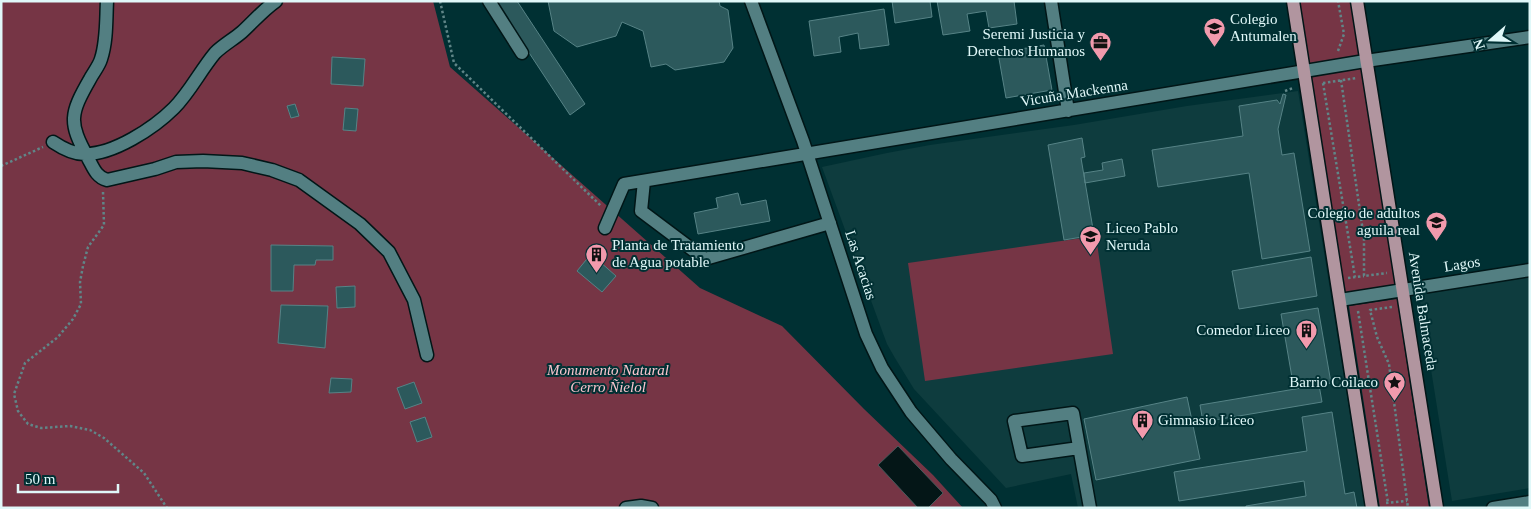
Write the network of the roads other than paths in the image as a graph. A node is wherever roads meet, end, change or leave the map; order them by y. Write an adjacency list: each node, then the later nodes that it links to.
1 (107, 1): 14 (street)
2 (276, 1): 14 (street)
3 (489, 1): 9 (street)
4 (751, 1): 15 (street, Las Acacias)
5 (1051, 1): 12 (street)
6 (1293, 1): 11 (main road)
7 (1357, 1): 10 (main road, Avenida Balmaceda)
8 (1530, 37): 10 (street, Vicuña Mackenna)
9 (522, 53)
10 (1367, 61): 11 (street, Vicuña Mackenna); 20 (main road, Avenida Balmaceda)
11 (1304, 71): 12 (street, Vicuña Mackenna); 21 (main road)
12 (1068, 110): 15 (street, Vicuña Mackenna)
13 (53, 142): 14 (street)
14 (86, 154): 22 (street)
15 (808, 154): 16 (street, Vicuña Mackenna); 17 (street, Las Acacias)
16 (644, 181): 17 (street); 18 (street, Vicuña Mackenna)
17 (830, 223): 28 (street, Las Acacias)
18 (605, 228)
19 (1530, 270): 20 (street, Lagos)
20 (1404, 290): 21 (street, Lagos); 30 (main road, Avenida Balmaceda)
21 (1340, 300): 25 (main road)
22 (427, 354)
23 (1079, 448): 23 (street); 29 (street)
24 (1530, 502): 31 (street)
25 (1372, 506)
26 (626, 508): 27 (street)
27 (652, 508)
28 (995, 508)
29 (1090, 508)
30 (1437, 508)
31 (1493, 508)

